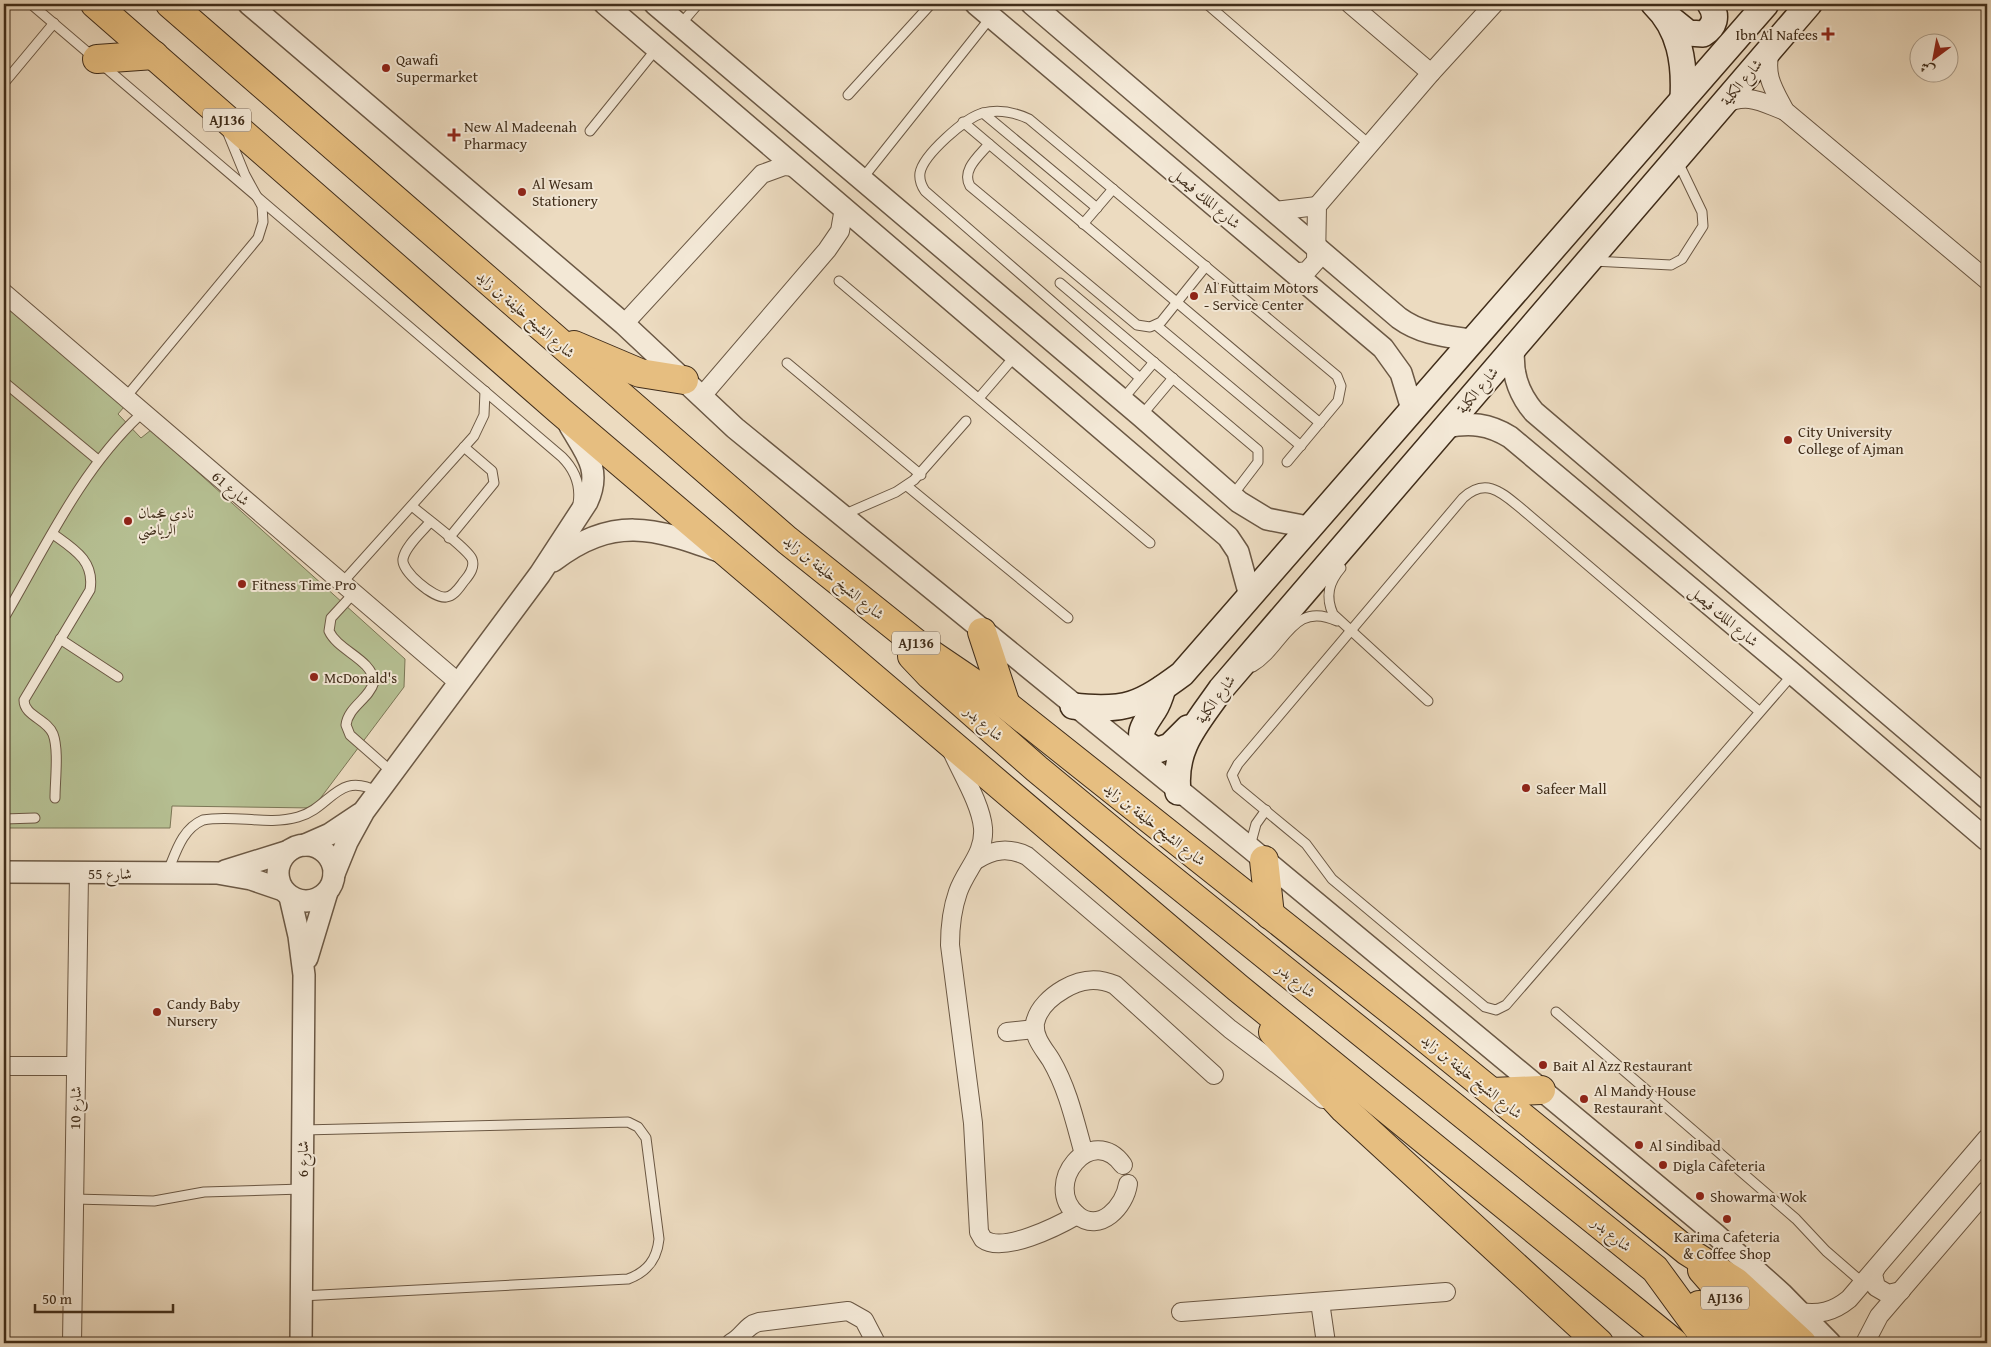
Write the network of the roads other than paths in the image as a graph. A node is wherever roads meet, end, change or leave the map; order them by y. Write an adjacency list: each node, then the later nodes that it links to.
1 (31, 4): 18 (lane)
2 (95, 4): 22 (main road, AJ136)
3 (170, 4): 57 (main road, شارع الشيخ خليفة بن زايد / AJ136)
4 (249, 4): 55 (street)
5 (605, 4): 20 (street)
6 (655, 4): 19 (street)
7 (698, 4): 19 (lane)
8 (931, 4): 26 (lane)
9 (1032, 4): 44 (street)
10 (1207, 4): 35 (lane)
11 (1350, 4): 24 (street)
12 (1494, 4): 24 (street)
13 (1710, 4): 16 (main road)
14 (1766, 4): 27 (main road)
15 (1809, 4): 21 (main road, شارع الكلية)
16 (1659, 9): 27 (main road)
17 (984, 10): 38 (lane); 49 (street, شارع الملك فيصل)
18 (54, 23): 23 (lane); 25 (lane)
19 (680, 25): 38 (street)
20 (657, 47): 33 (lane); 37 (street)
21 (1770, 48): 28 (main road, شارع الكلية); 29 (street)
22 (154, 55): 23 (main road); 31 (main road, AJ136)
23 (97, 59): 40 (lane)
24 (1431, 73): 35 (street)
25 (4, 83)
26 (848, 95)
27 (1683, 98): 58 (main road)
28 (1721, 106): 29 (street); 36 (main road, شارع الكلية)
29 (1786, 111): 50 (street)
30 (983, 113): 32 (lane); 39 (lane); 43 (lane)
31 (222, 114): 40 (lane); 72 (main road, AJ136)
32 (963, 122): 34 (lane); 63 (lane)
33 (590, 131)
34 (989, 144): 45 (lane); 56 (lane)
35 (1370, 145): 41 (street)
36 (1676, 157): 47 (main road, شارع الكلية); 47 (lane)
37 (795, 167): 42 (street); 55 (street)
38 (862, 180): 70 (street)
39 (1113, 189): 43 (lane); 48 (lane)
40 (254, 192): 67 (lane); 68 (lane)
41 (1317, 206): 44 (street); 46 (street)
42 (844, 208): 60 (street); 66 (street)
43 (1097, 208): 45 (lane)
44 (1275, 211): 46 (street)
45 (1083, 224): 54 (lane)
46 (1316, 247): 49 (street); 58 (street)
47 (1590, 261): 59 (main road, شارع الكلية)
48 (1206, 266): 54 (lane); 76 (lane)
49 (1294, 273): 71 (street, شارع الملك فيصل)
50 (1987, 280)
51 (839, 282): 69 (lane)
52 (1060, 283): 61 (lane)
53 (4, 293): 68 (street, شارع 61)
54 (1176, 302): 56 (lane); 76 (lane)
55 (624, 324): 66 (street)
56 (1156, 325): 79 (lane)
57 (550, 335): 66 (main road); 103 (main road, شارع الشيخ خليفة بن زايد / AJ136)
58 (1472, 340): 71 (main road)
59 (1514, 345): 77 (main road, شارع الكلية); 84 (street)
60 (1015, 356): 69 (lane); 78 (street)
61 (1154, 362): 63 (lane); 64 (lane)
62 (787, 363): 83 (lane)
63 (1140, 378): 70 (lane)
64 (1172, 378): 74 (lane); 86 (lane)
65 (4, 382): 81 (lane)
66 (692, 389): 90 (street)
67 (485, 391): 80 (lane); 91 (lane)
68 (126, 397): 73 (street, شارع 61)
69 (979, 398): 97 (lane)
70 (1122, 400): 74 (street)
71 (1412, 409): 93 (main road)
72 (560, 411): 91 (street); 98 (main road, AJ136)
73 (145, 414): 81 (lane); 101 (street, شارع 61)
74 (1141, 416): 78 (street); 86 (street)
75 (966, 421): 83 (lane)
76 (1320, 423): 79 (lane)
77 (1446, 427): 87 (street, شارع الملك فيصل); 88 (main road, شارع الكلية)
78 (1121, 444): 102 (street)
79 (1301, 446): 82 (lane)
80 (464, 448): 89 (lane); 95 (lane)
81 (98, 460): 94 (lane)
82 (1287, 462)
83 (921, 475): 85 (lane)
84 (1610, 477): 87 (street); 125 (street)
85 (907, 486): 90 (lane); 105 (lane)
86 (1232, 496): 93 (street)
87 (1587, 502): 111 (street, شارع الملك فيصل)
88 (1378, 505): 96 (lane); 110 (main road, شارع الكلية)
89 (412, 506): 92 (lane); 101 (lane)
90 (840, 516): 107 (street)
91 (575, 521): 100 (street)
92 (430, 522): 95 (lane); 95 (lane)
93 (1308, 527): 102 (main road)
94 (53, 534): 104 (lane); 109 (lane)
95 (450, 538)
96 (1364, 538)
97 (1150, 543)
98 (734, 556): 100 (street); 120 (main road, AJ136)
99 (1345, 563): 106 (lane)
100 (540, 574): 113 (street)
101 (348, 588): 113 (street, شارع 61); 121 (lane)
102 (1250, 596): 114 (main road)
103 (882, 617): 116 (main road, شارع الشيخ خليفة بن زايد / AJ136); 163 (main road, شارع بدر)
104 (4, 618)
105 (1068, 618)
106 (1339, 621): 108 (lane); 110 (lane)
107 (982, 632): 116 (main road); 117 (street)
108 (1350, 632): 115 (lane); 118 (lane); 126 (lane)
109 (60, 639): 112 (lane); 124 (lane)
110 (1236, 672): 119 (main road, شارع الكلية)
111 (1793, 674): 118 (lane); 130 (street, شارع الملك فيصل)
112 (118, 676)
113 (459, 683): 121 (street)
114 (1163, 688): 117 (main road); 119 (main road)
115 (1428, 701)
116 (1006, 705): 140 (main road, شارع الشيخ خليفة بن زايد / AJ136)
117 (1073, 706): 123 (street)
118 (1760, 712): 126 (lane)
119 (1199, 721): 123 (main road, شارع الكلية)
120 (946, 740): 133 (street); 142 (main road, AJ136)
121 (393, 772): 122 (street)
122 (378, 792): 127 (street); 135 (lane)
123 (1178, 792): 132 (street)
124 (55, 798)
125 (1987, 798)
126 (1266, 810): 132 (lane)
127 (364, 811): 131 (street, شارع 55); 138 (street, شارع 6)
128 (35, 818): 129 (lane)
129 (4, 819)
130 (1987, 840)
131 (296, 848): 136 (street, شارع 55); 138 (street); 139 (street)
132 (1257, 854): 140 (main road); 149 (street)
133 (976, 860): 152 (street); 160 (street)
134 (4, 872): 137 (street, شارع 55)
135 (167, 873): 136 (street, شارع 55); 137 (street, شارع 55)
136 (217, 873): 139 (street, شارع 55)
137 (79, 874): 147 (street, شارع 10)
138 (330, 883): 139 (street); 141 (street, شارع 6)
139 (287, 894): 141 (street, شارع 6)
140 (1270, 915): 150 (main road, شارع الشيخ خليفة بن زايد / AJ136)
141 (304, 976): 151 (street, شارع 6)
142 (1238, 988): 152 (main road); 177 (main road, AJ136)
143 (1556, 1012): 164 (lane)
144 (1035, 1029): 145 (street); 148 (street); 154 (street)
145 (1007, 1032)
146 (4, 1066): 147 (street)
147 (76, 1066): 159 (street, شارع 10)
148 (1214, 1075)
149 (1541, 1090): 150 (main road); 170 (street)
150 (1492, 1092): 161 (main road, شارع الشيخ خليفة بن زايد / AJ136)
151 (302, 1130): 157 (street, شارع 6); 167 (lane)
152 (1369, 1131): 171 (main road)
153 (1987, 1138): 162 (street)
154 (1084, 1154): 155 (street); 160 (street)
155 (1123, 1165)
156 (1128, 1184): 160 (street)
157 (302, 1189): 159 (lane); 167 (street, شارع 6)
158 (1987, 1190): 165 (street)
159 (74, 1199): 172 (street, شارع 10)
160 (1077, 1215)
161 (1687, 1251): 180 (main road, شارع الشيخ خليفة بن زايد / AJ136); 181 (main road, شارع الشيخ خليفة بن زايد)
162 (1876, 1268): 164 (street); 165 (street)
163 (1655, 1269): 178 (main road, شارع بدر); 179 (main road)
164 (1863, 1283): 170 (street)
165 (1900, 1291): 183 (street)
166 (1446, 1292): 168 (street)
167 (301, 1296): 173 (street, شارع 6)
168 (1320, 1302): 169 (street); 176 (street)
169 (1180, 1312)
170 (1799, 1312): 182 (street)
171 (1590, 1340)
172 (72, 1343)
173 (301, 1343)
174 (731, 1343): 175 (street)
175 (876, 1343)
176 (1326, 1343)
177 (1674, 1343)
178 (1709, 1343)
179 (1735, 1343)
180 (1766, 1343)
181 (1802, 1343)
182 (1830, 1343)
183 (1865, 1343)

